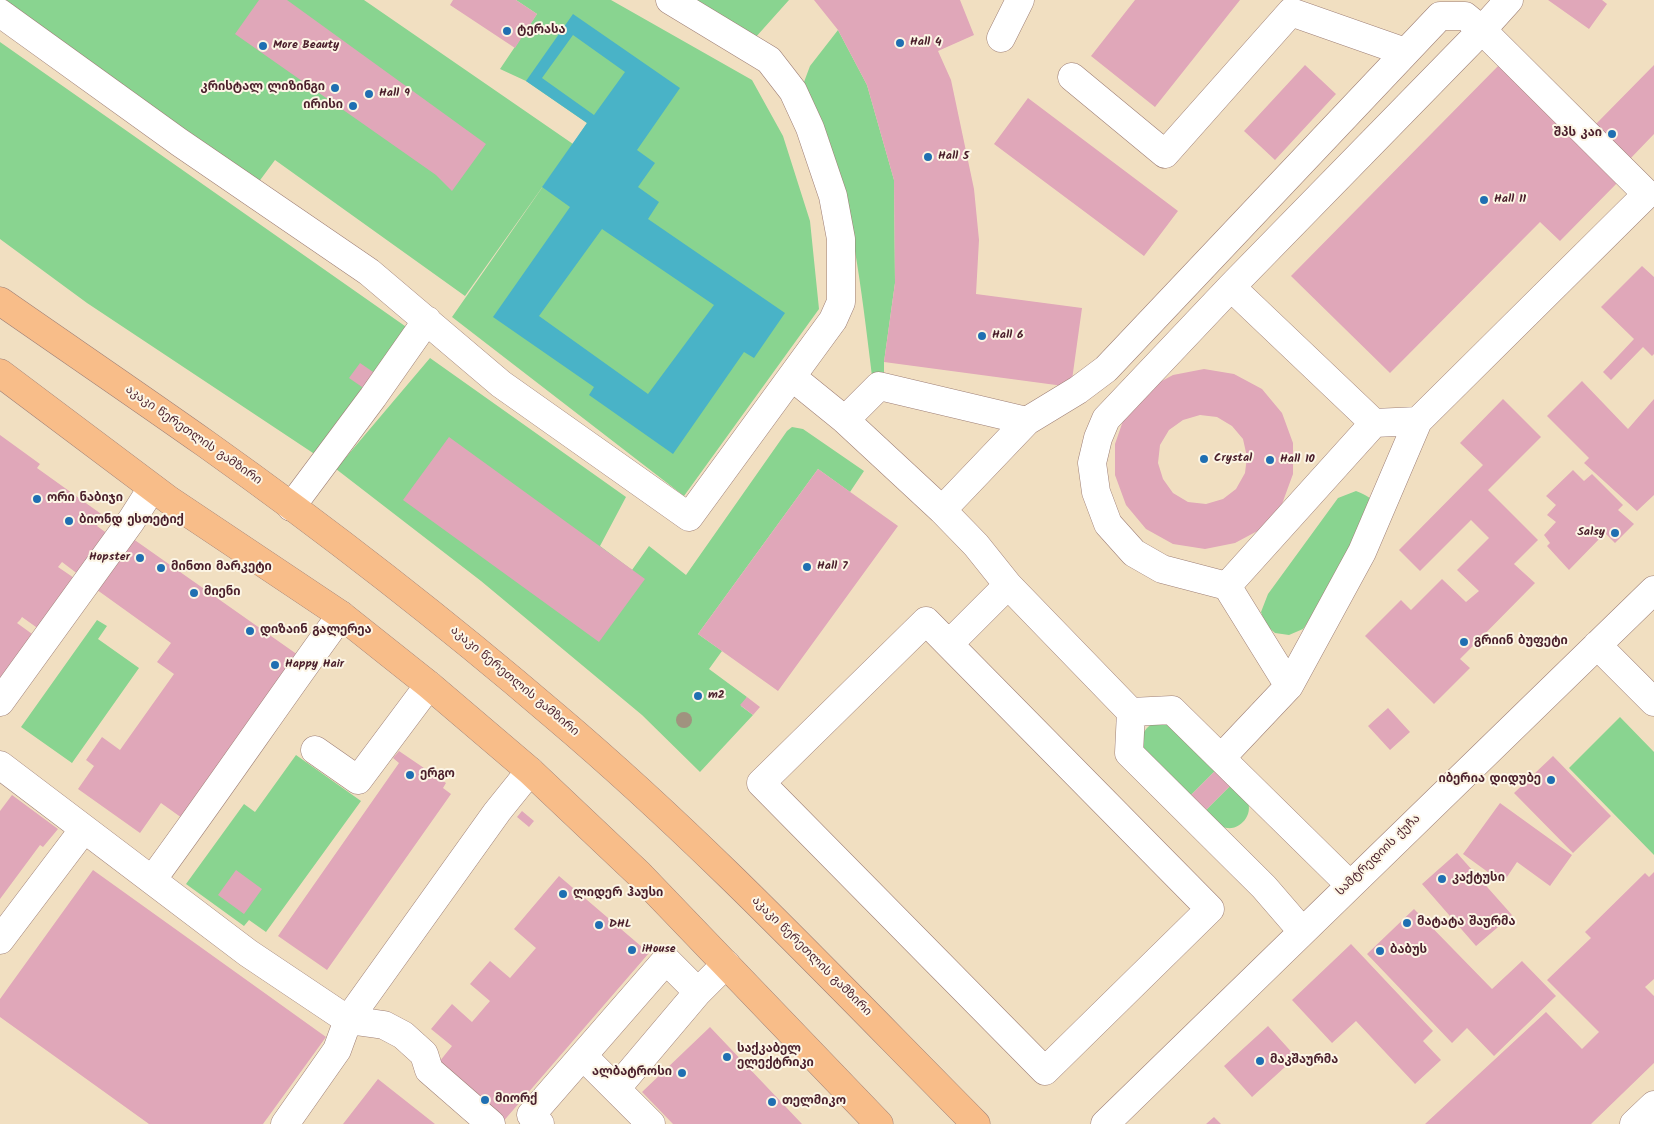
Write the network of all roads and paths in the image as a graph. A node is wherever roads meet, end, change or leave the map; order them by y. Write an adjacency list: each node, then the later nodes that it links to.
1 (670, 0): 13 (street)
2 (1020, 0): 6 (street)
3 (1509, 0): 5 (street)
4 (0, 13): 11 (street)
5 (1482, 30): 7 (street); 9 (street); 16 (street)
6 (1001, 38)
7 (1405, 52): 8 (street); 15 (street)
8 (1072, 76)
9 (1231, 287): 17 (street); 22 (street)
10 (0, 302): 19 (main road, აკაკი წერეთლის გამზირი)
11 (427, 320): 13 (street); 19 (street)
12 (0, 373): 18 (main road)
13 (792, 377): 14 (street)
14 (845, 420): 15 (street); 20 (street)
15 (1027, 420): 20 (street)
16 (1418, 421): 17 (street); 28 (street)
17 (1374, 423): 22 (street)
18 (152, 488): 24 (main road); 29 (street)
19 (292, 507): 52 (main road, აკაკი წერეთლის გამზირი)
20 (942, 510): 21 (street)
21 (1008, 586): 25 (street); 31 (street)
22 (1227, 586): 28 (street)
23 (1654, 590): 26 (street, სამტრედიის ქუჩა)
24 (341, 615): 27 (main road); 37 (street)
25 (949, 644): 25 (street)
26 (1596, 645): 30 (street); 38 (street, სამტრედიის ქუჩა)
27 (429, 685): 32 (street); 35 (main road)
28 (1289, 686): 33 (street)
29 (0, 702)
30 (1654, 702)
31 (1131, 712): 33 (street); 39 (street)
32 (315, 750)
33 (1222, 758): 38 (street)
34 (0, 765): 36 (street)
35 (530, 771): 41 (main road); 43 (street)
36 (84, 828): 37 (street); 40 (street)
37 (152, 880): 43 (street)
38 (1350, 884): 39 (street, სამტრედიის ქუჩა)
39 (1302, 931): 53 (street, სამტრედიის ქუჩა)
40 (0, 940)
41 (726, 964): 42 (street); 51 (main road)
42 (698, 992): 44 (street); 45 (street)
43 (348, 1020): 47 (street); 48 (street)
44 (583, 1056): 45 (street); 49 (street)
45 (616, 1089): 50 (street)
46 (1654, 1105): 54 (street)
47 (285, 1124)
48 (492, 1124)
49 (540, 1124)
50 (651, 1124)
51 (880, 1124)
52 (976, 1124)
53 (1105, 1124)
54 (1634, 1124)

